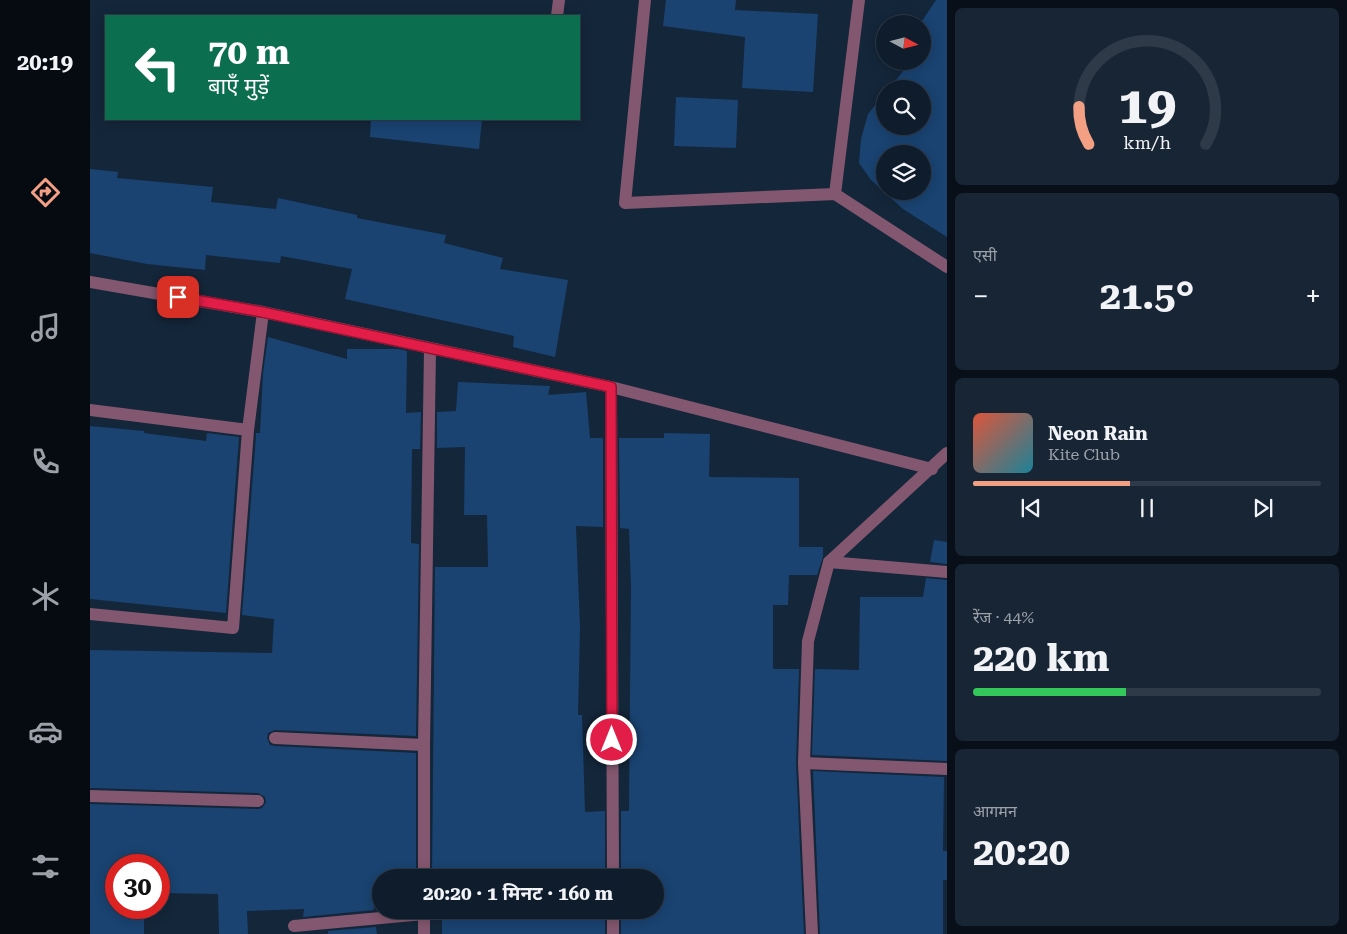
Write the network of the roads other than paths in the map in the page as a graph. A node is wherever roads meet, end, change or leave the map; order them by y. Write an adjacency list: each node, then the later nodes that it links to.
1 (559, 0): 4 (street)
2 (645, 0): 5 (street)
3 (859, 0): 5 (street)
4 (557, 15)
5 (835, 194): 6 (street)
6 (947, 267)
7 (90, 282): 8 (street)
8 (262, 312): 9 (street); 12 (street)
9 (430, 349): 10 (street); 19 (street)
10 (611, 387): 14 (street); 25 (street)
11 (90, 410): 12 (street)
12 (248, 430): 17 (street)
13 (947, 453): 14 (street)
14 (932, 469): 15 (street)
15 (828, 562): 16 (street); 20 (street)
16 (947, 572)
17 (90, 614)
18 (275, 738): 19 (street)
19 (424, 745): 24 (street)
20 (804, 764): 21 (street); 32 (street)
21 (947, 770)
22 (90, 796): 23 (street)
23 (258, 801)
24 (424, 869)
25 (613, 869)
26 (372, 918): 29 (street)
27 (424, 919): 30 (street)
28 (613, 919): 31 (street)
29 (294, 926)
30 (424, 934)
31 (613, 934)
32 (812, 934)

